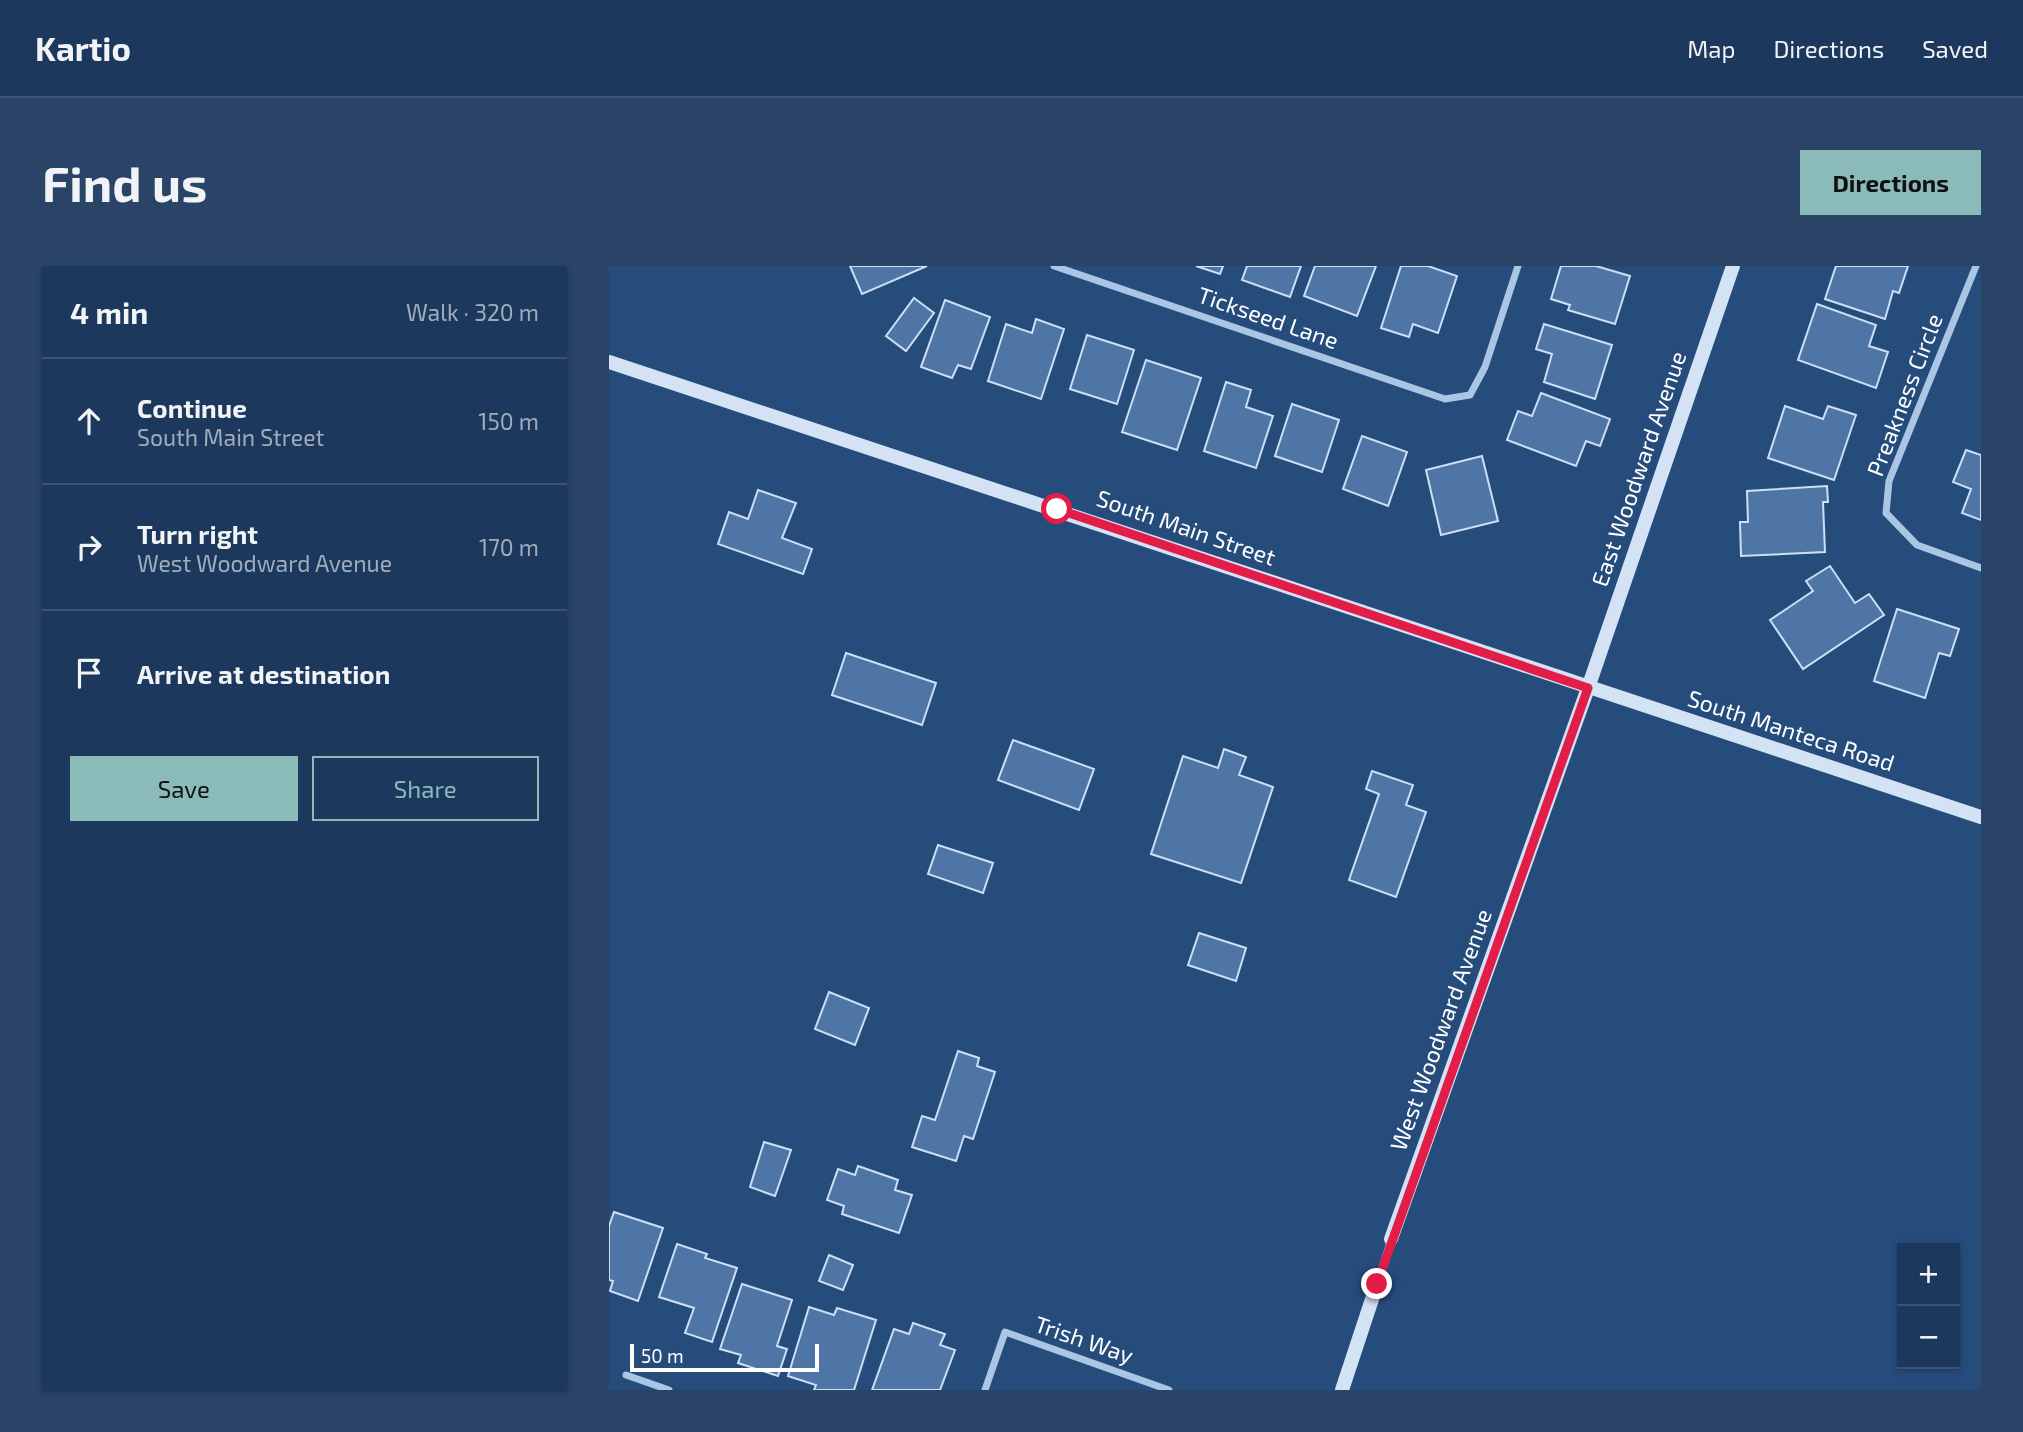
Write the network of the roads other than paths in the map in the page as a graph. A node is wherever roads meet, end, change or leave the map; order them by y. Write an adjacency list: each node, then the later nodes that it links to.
1 (1054, 266): 2 (street, Tickseed Lane)
2 (1518, 266)
3 (1733, 266): 7 (street, East Woodward Avenue)
4 (1976, 266): 6 (street, Preakness Circle)
5 (609, 362): 7 (street, South Main Street)
6 (1981, 568)
7 (1588, 688): 8 (street, South Manteca Road); 9 (street, West Woodward Avenue)
8 (1981, 817)
9 (1391, 1239): 10 (street, West Woodward Avenue)
10 (1377, 1284): 15 (street, West Woodward Avenue)
11 (626, 1375): 12 (street)
12 (669, 1390)
13 (985, 1390): 14 (street, Trish Way)
14 (1169, 1390)
15 (1342, 1390)

